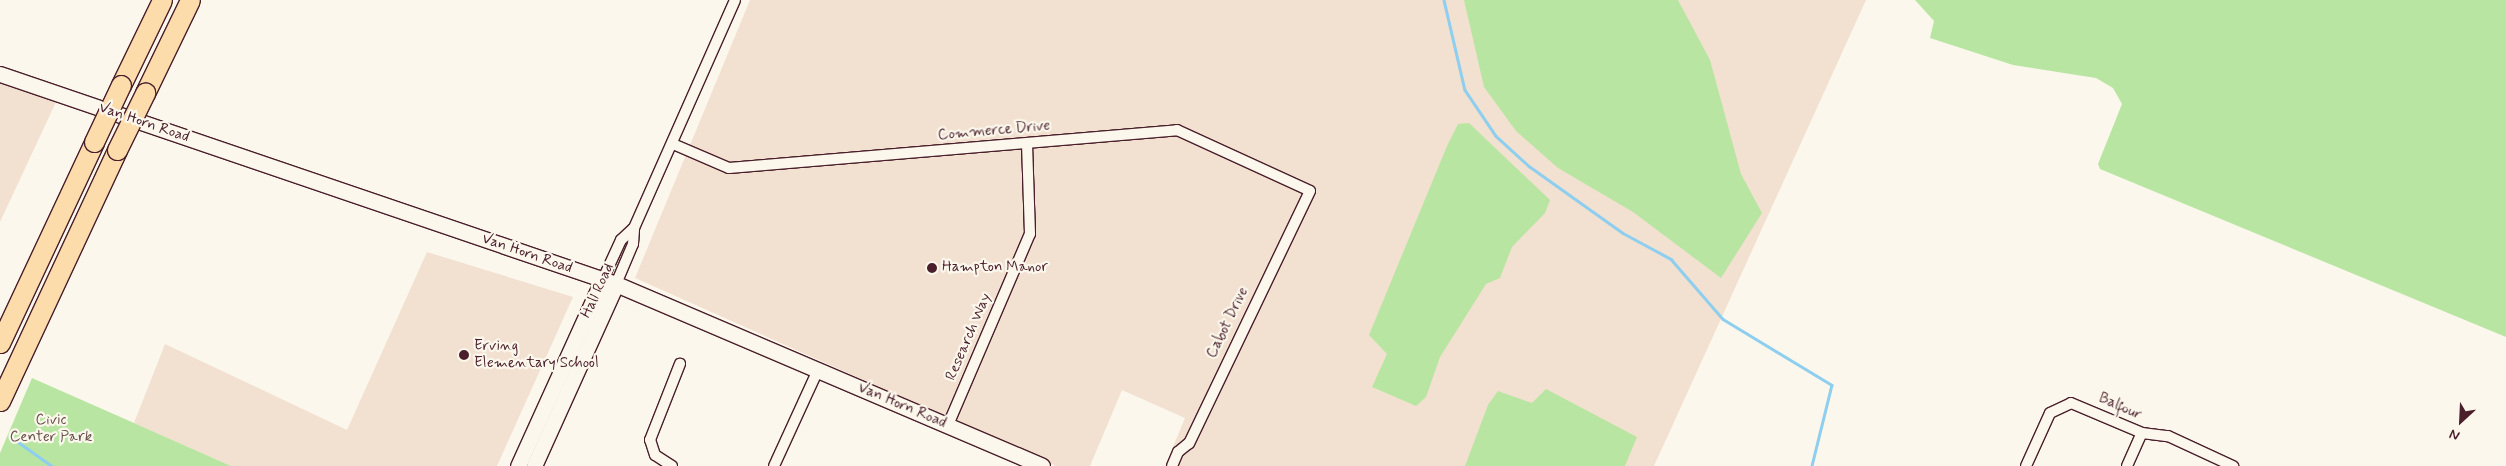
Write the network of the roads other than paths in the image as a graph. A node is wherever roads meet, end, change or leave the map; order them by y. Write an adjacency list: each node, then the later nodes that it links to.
1 (162, 0): 10 (highway, bridge)
2 (190, 0): 13 (highway, bridge)
3 (735, 0): 5 (street, Hall Road)
4 (0, 74): 9 (main road, Van Horn Road)
5 (673, 144): 6 (street, Commerce Drive); 8 (street, Hall Road)
6 (1027, 144): 7 (street, Commerce Drive); 14 (street, Research Way)
7 (1310, 191): 21 (street, Cabot Drive)
8 (634, 228): 9 (street, Hall Road); 9 (street, Hall Road)
9 (610, 282): 12 (main road, Van Horn Road); 16 (main road, Hall Road); 17 (main road, Hall Road)
10 (0, 343)
11 (680, 364): 18 (street)
12 (818, 370): 14 (main road, Van Horn Road); 19 (street)
13 (0, 401)
14 (948, 425): 20 (main road, Van Horn Road)
15 (2142, 433): 22 (street, Balfour); 23 (street); 24 (street, Balfour)
16 (518, 466)
17 (534, 466)
18 (672, 466)
19 (774, 466)
20 (1042, 466)
21 (1172, 466)
22 (2026, 466)
23 (2127, 466)
24 (2234, 466)

